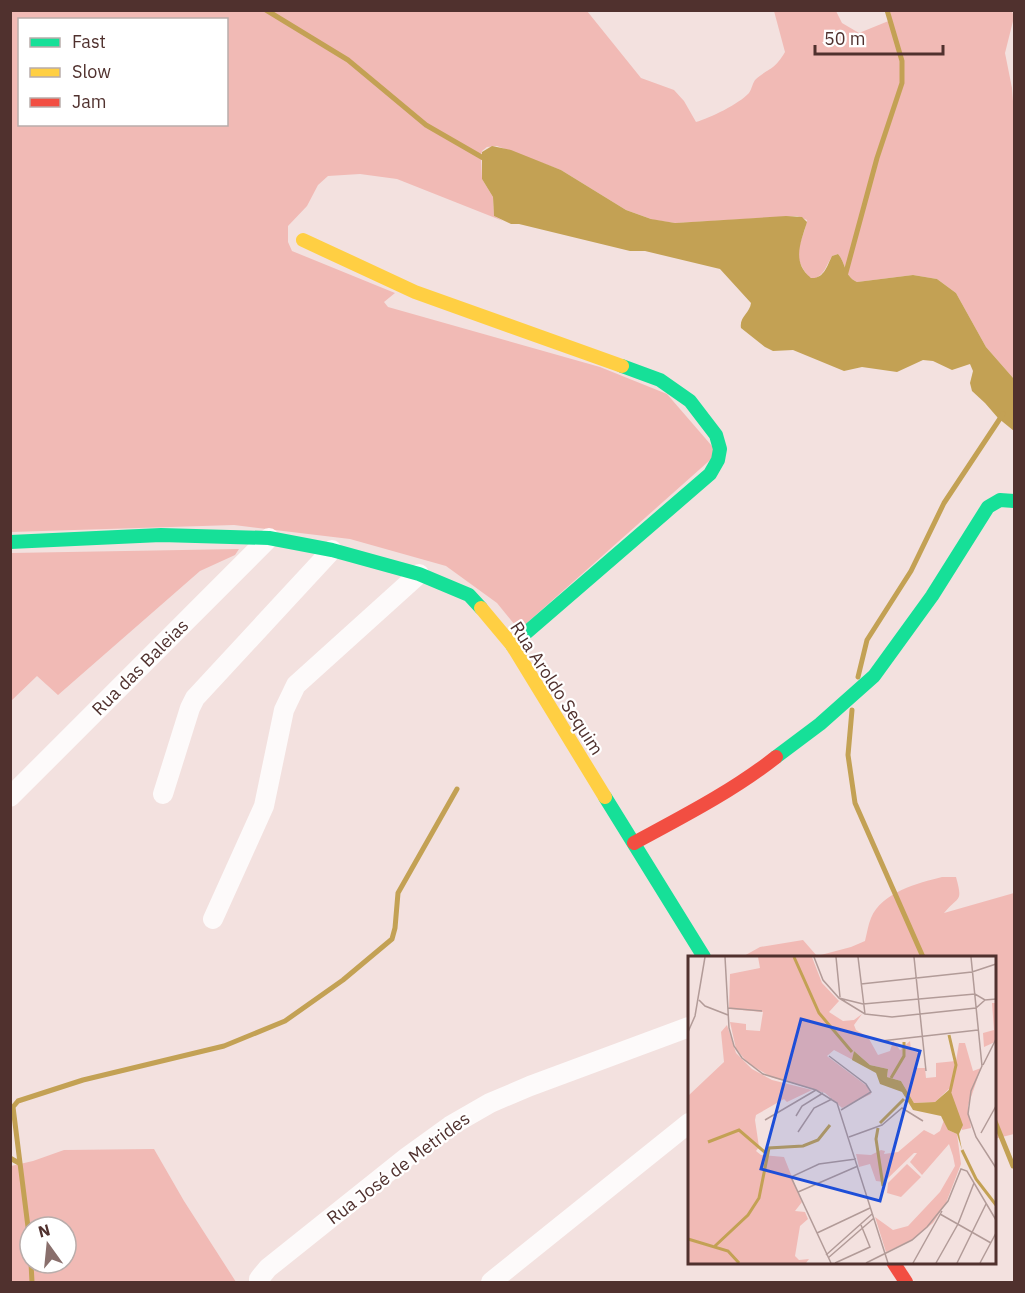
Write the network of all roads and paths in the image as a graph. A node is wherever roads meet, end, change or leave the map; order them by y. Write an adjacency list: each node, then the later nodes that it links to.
1 (303, 240): 7 (street)
2 (1014, 501): 10 (street)
3 (269, 538): 4 (street, Rua Aroldo Sequim); 5 (street, Rua Aroldo Sequim); 9 (street, Rua das Baleias)
4 (10, 542)
5 (332, 550): 6 (street, Rua Aroldo Sequim); 8 (street)
6 (419, 574): 7 (street, Rua Aroldo Sequim); 11 (street)
7 (512, 645): 10 (street, Rua Aroldo Sequim)
8 (163, 794)
9 (10, 797)
10 (634, 843): 12 (street, Rua Aroldo Sequim)
11 (213, 919)
12 (703, 956)
13 (688, 1028): 16 (street, Rua José de Metrides)
14 (688, 1124): 17 (street)
15 (894, 1263): 18 (street)
16 (259, 1282)
17 (491, 1282)
18 (906, 1282)

